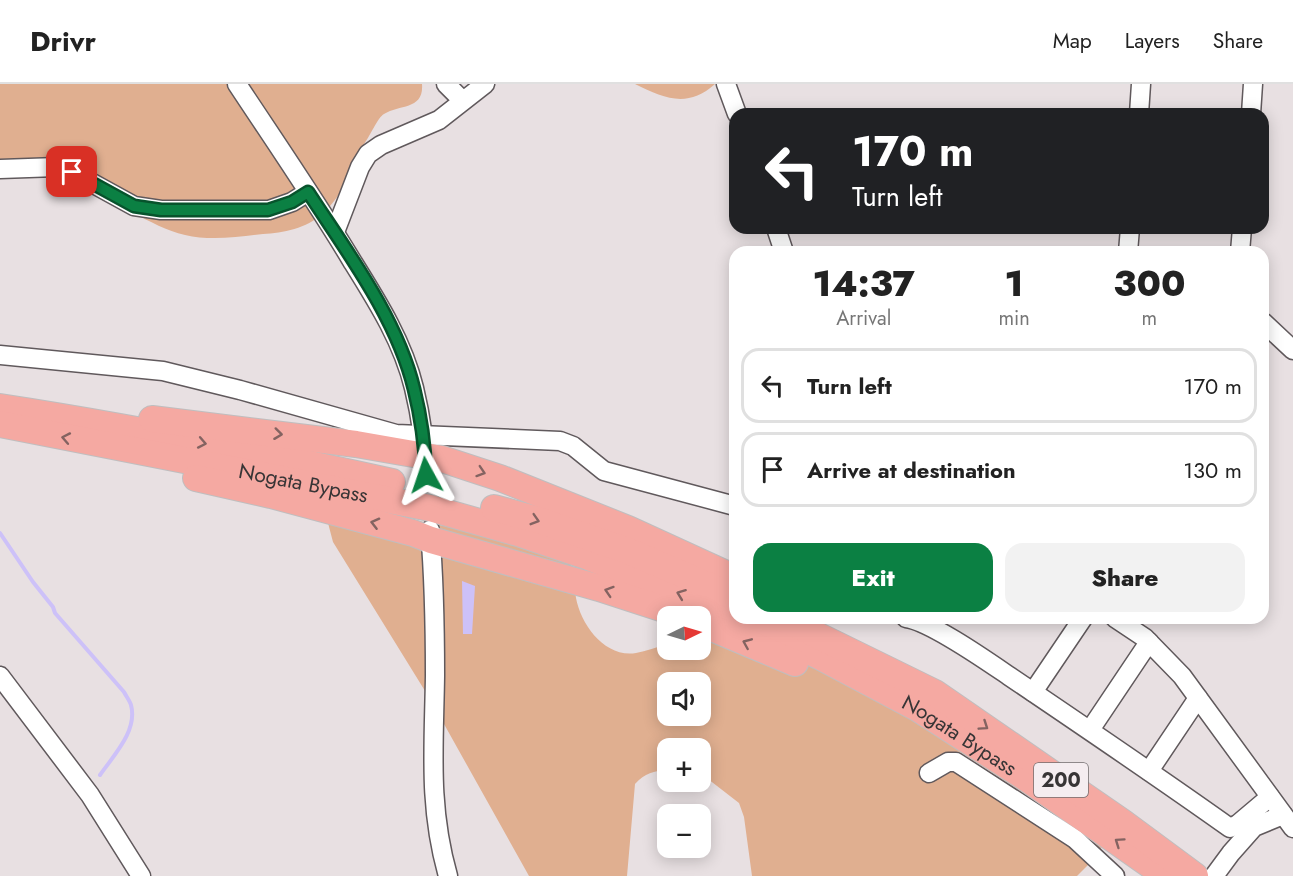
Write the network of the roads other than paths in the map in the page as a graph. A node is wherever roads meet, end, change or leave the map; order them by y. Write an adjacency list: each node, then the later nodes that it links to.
1 (237, 84): 12 (street)
2 (446, 84): 7 (street)
3 (485, 84): 7 (street)
4 (726, 84): 8 (street)
5 (1141, 84): 9 (street)
6 (1253, 84): 10 (street)
7 (462, 100): 13 (street)
8 (735, 108)
9 (1139, 108)
10 (1251, 108)
11 (0, 169): 12 (street)
12 (308, 192): 13 (street)
13 (335, 232): 20 (street)
14 (1269, 328): 15 (street)
15 (1293, 350)
16 (0, 355): 20 (street)
17 (0, 407): 19 (highway, Nogata Bypass)
18 (0, 424): 19 (highway, Nogata Bypass, one-way to 18)
19 (95, 433): 20 (highway, one-way to 20); 22 (highway, one-way to 19); 24 (highway, Nogata Bypass, one-way to 24); 26 (highway, Nogata Bypass, one-way to 19)
20 (425, 455): 21 (street); 23 (highway, one-way to 23)
21 (729, 504)
22 (430, 534): 25 (highway, one-way to 22); 46 (street)
23 (729, 575)
24 (729, 594)
25 (657, 607)
26 (729, 614)
27 (752, 624): 38 (highway, Nogata Bypass / 200)
28 (792, 624): 38 (highway, Nogata Bypass / 200)
29 (821, 624): 38 (highway)
30 (920, 624): 36 (street)
31 (1079, 624): 36 (street)
32 (1124, 624): 34 (street)
33 (711, 628): 38 (highway, one-way to 33)
34 (1149, 642): 37 (street); 39 (street)
35 (0, 676): 45 (street)
36 (1033, 692): 39 (street)
37 (1198, 698): 40 (street); 42 (street)
38 (927, 701): 44 (highway, Nogata Bypass / 200)
39 (1089, 730): 40 (street)
40 (1149, 771): 42 (street)
41 (929, 773): 47 (street)
42 (1270, 798): 43 (street)
43 (1288, 821): 48 (street)
44 (1182, 874)
45 (141, 876)
46 (448, 876)
47 (1115, 876)
48 (1214, 876)

